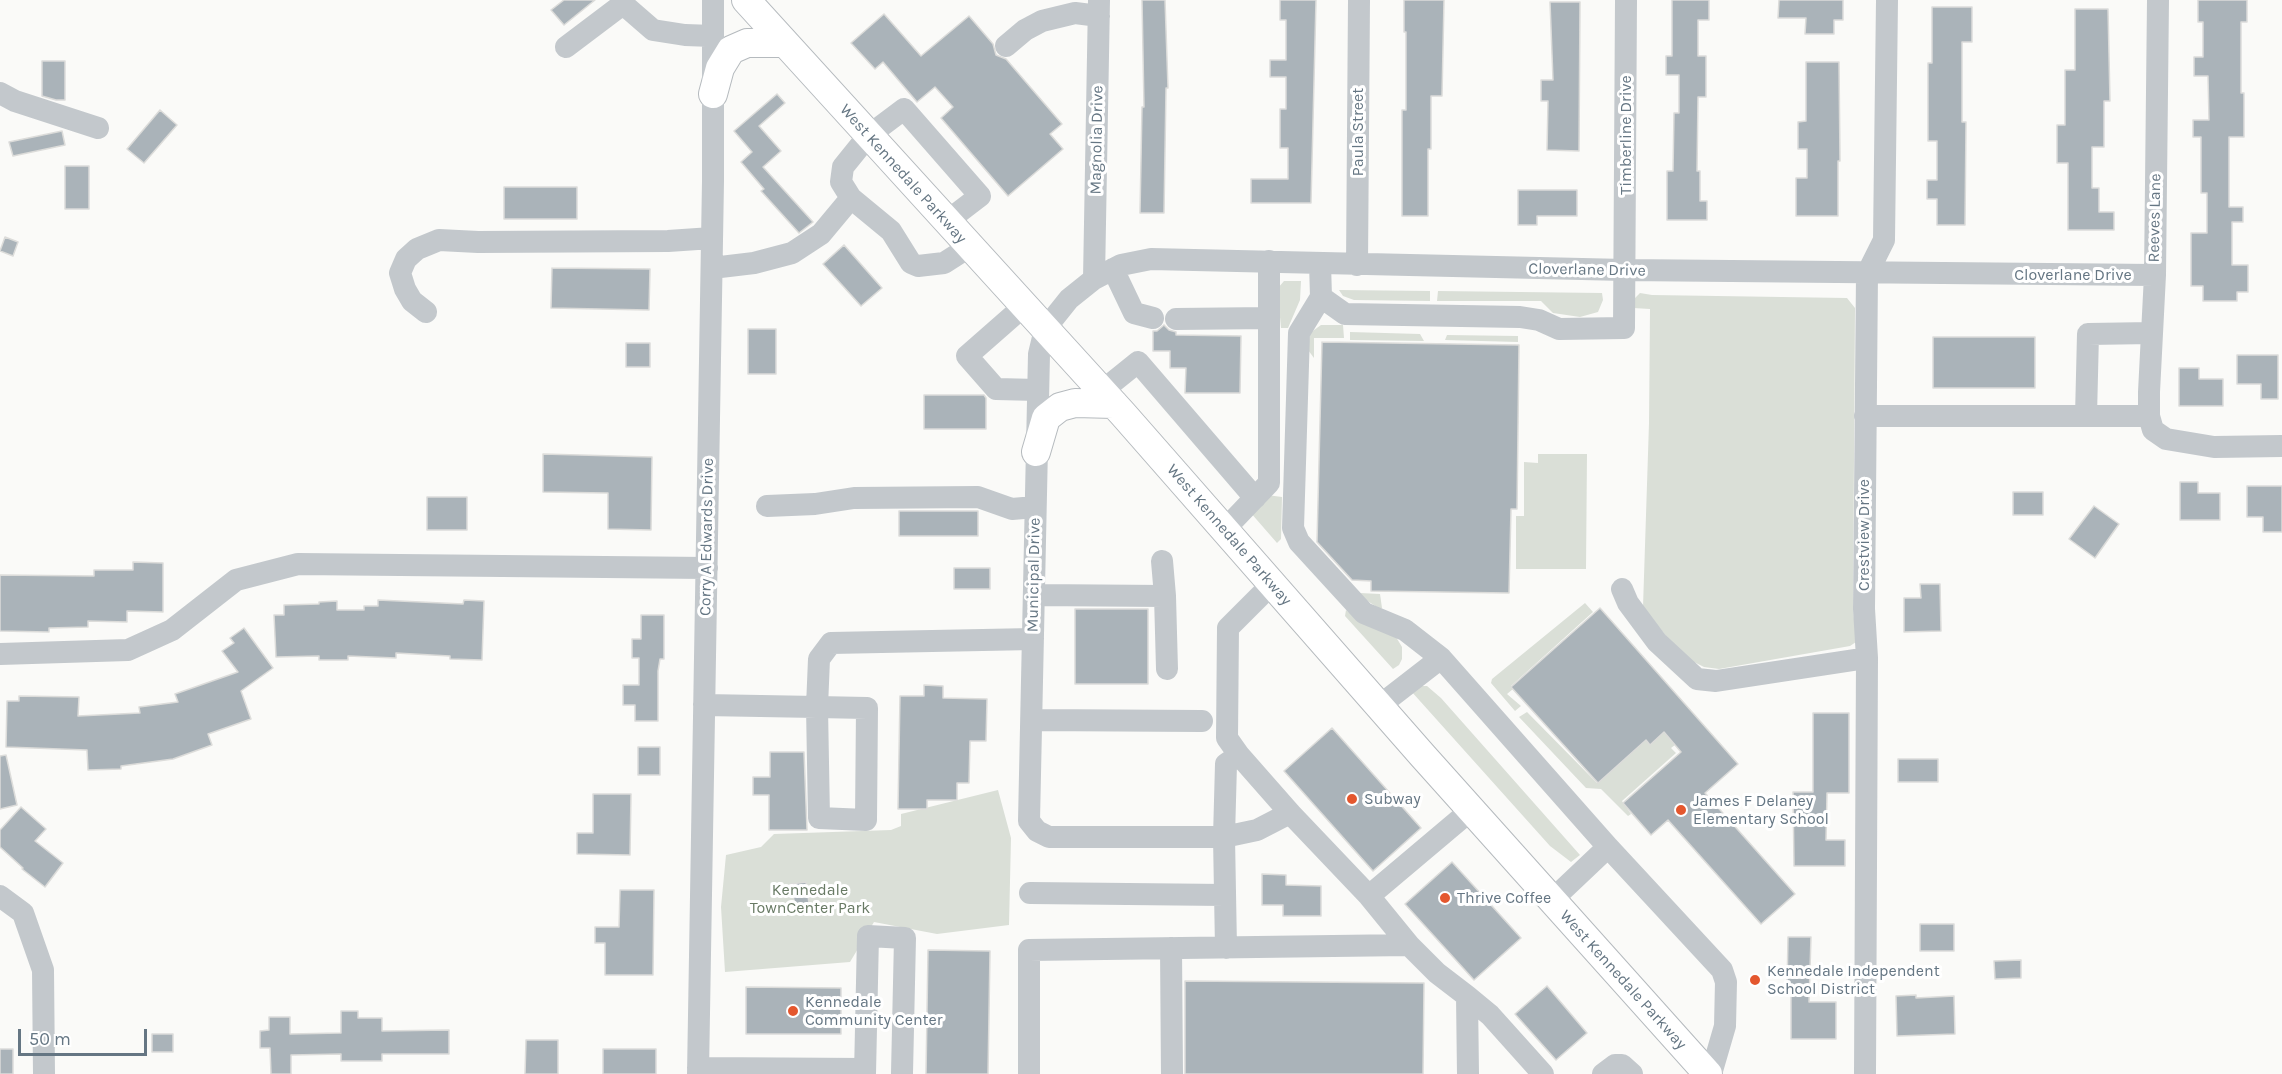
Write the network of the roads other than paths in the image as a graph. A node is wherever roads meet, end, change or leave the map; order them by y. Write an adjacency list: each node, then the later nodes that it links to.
1 (713, 0): 9 (street, Corry A Edwards Drive)
2 (746, 0): 10 (main road, West Kennedale Parkway)
3 (1359, 0): 23 (street, Paula Street)
4 (1626, 0): 25 (street, Timberline Drive)
5 (1887, 0): 27 (street, Crestview Drive)
6 (2158, 0): 28 (street, Reeves Lane)
7 (625, 2): 9 (street); 12 (street)
8 (1099, 8): 11 (street); 26 (street, Magnolia Drive)
9 (713, 36): 14 (street, Corry A Edwards Drive)
10 (784, 42): 14 (main road); 16 (main road, West Kennedale Parkway)
11 (1006, 46)
12 (566, 47)
13 (0, 93): 15 (street)
14 (713, 94): 19 (street, Corry A Edwards Drive)
15 (98, 128)
16 (868, 136): 17 (street); 18 (main road, West Kennedale Parkway); 18 (street)
17 (851, 198): 20 (street); 24 (street)
18 (946, 222): 20 (main road, West Kennedale Parkway)
19 (712, 238): 24 (street, Corry A Edwards Drive); 31 (street)
20 (969, 247): 30 (main road, West Kennedale Parkway)
21 (1269, 261): 22 (street, Cloverlane Drive); 26 (street, Cloverlane Drive); 33 (street)
22 (1320, 263): 23 (street, Cloverlane Drive); 29 (street)
23 (1357, 265): 25 (street, Cloverlane Drive)
24 (712, 268): 49 (street, Corry A Edwards Drive)
25 (1625, 270): 27 (street, Cloverlane Drive); 29 (street, Timberline Drive)
26 (1103, 274): 32 (street); 35 (street, Cloverlane Drive)
27 (1867, 274): 28 (street, Cloverlane Drive); 39 (street, Crestview Drive)
28 (2155, 275): 36 (street, Reeves Lane)
29 (1321, 297): 56 (street)
30 (1024, 306): 35 (main road, West Kennedale Parkway); 37 (street)
31 (426, 312)
32 (1153, 318)
33 (1269, 318): 34 (street); 44 (street)
34 (1176, 319)
35 (1045, 329): 37 (street, Municipal Drive); 38 (main road, West Kennedale Parkway)
36 (2152, 333): 40 (street); 41 (street, Reeves Lane)
37 (1038, 390): 43 (street, Municipal Drive)
38 (1108, 398): 43 (main road); 44 (street); 47 (main road, West Kennedale Parkway)
39 (1865, 416): 40 (street); 57 (street, Crestview Drive)
40 (2086, 416): 41 (street)
41 (2153, 425): 42 (street)
42 (2282, 446)
43 (1036, 452): 46 (street, Municipal Drive)
44 (1262, 491): 47 (street)
45 (767, 506): 46 (street)
46 (1035, 507): 52 (street, Municipal Drive)
47 (1224, 530): 50 (main road, West Kennedale Parkway)
48 (1161, 561): 53 (street)
49 (706, 568): 55 (street); 59 (street, Corry A Edwards Drive)
50 (1272, 584): 60 (main road, West Kennedale Parkway); 64 (street)
51 (1622, 589): 57 (street)
52 (1034, 595): 53 (street); 54 (street, Municipal Drive)
53 (1165, 596): 58 (street)
54 (1033, 639): 61 (street); 62 (street, Municipal Drive)
55 (0, 654)
56 (1441, 658): 60 (street); 68 (street)
57 (1867, 658): 89 (street, Crestview Drive)
58 (1167, 669)
59 (704, 705): 61 (street); 78 (street, Corry A Edwards Drive)
60 (1379, 706): 65 (main road, West Kennedale Parkway)
61 (817, 707): 61 (street)
62 (1032, 720): 63 (street); 67 (street, Municipal Drive)
63 (1202, 721)
64 (1239, 755): 66 (street); 67 (street)
65 (1471, 810): 72 (street); 73 (main road, West Kennedale Parkway)
66 (1290, 813): 67 (street); 72 (street)
67 (1224, 837): 70 (street)
68 (1608, 847): 73 (street); 88 (street)
69 (1030, 893): 70 (street)
70 (1225, 895): 76 (street)
71 (0, 896): 82 (street)
72 (1369, 896): 74 (street)
73 (1552, 900): 88 (main road, West Kennedale Parkway)
74 (1409, 945): 76 (street); 77 (street)
75 (1172, 948): 76 (street); 83 (street); 84 (street)
76 (1226, 948)
77 (1467, 996): 85 (street); 86 (street)
78 (698, 1071): 79 (street)
79 (865, 1072): 81 (street)
80 (1631, 1072): 87 (street)
81 (902, 1073)
82 (44, 1074)
83 (1029, 1074)
84 (1172, 1074)
85 (1468, 1074)
86 (1543, 1074)
87 (1603, 1074)
88 (1709, 1074)
89 (1865, 1074)

